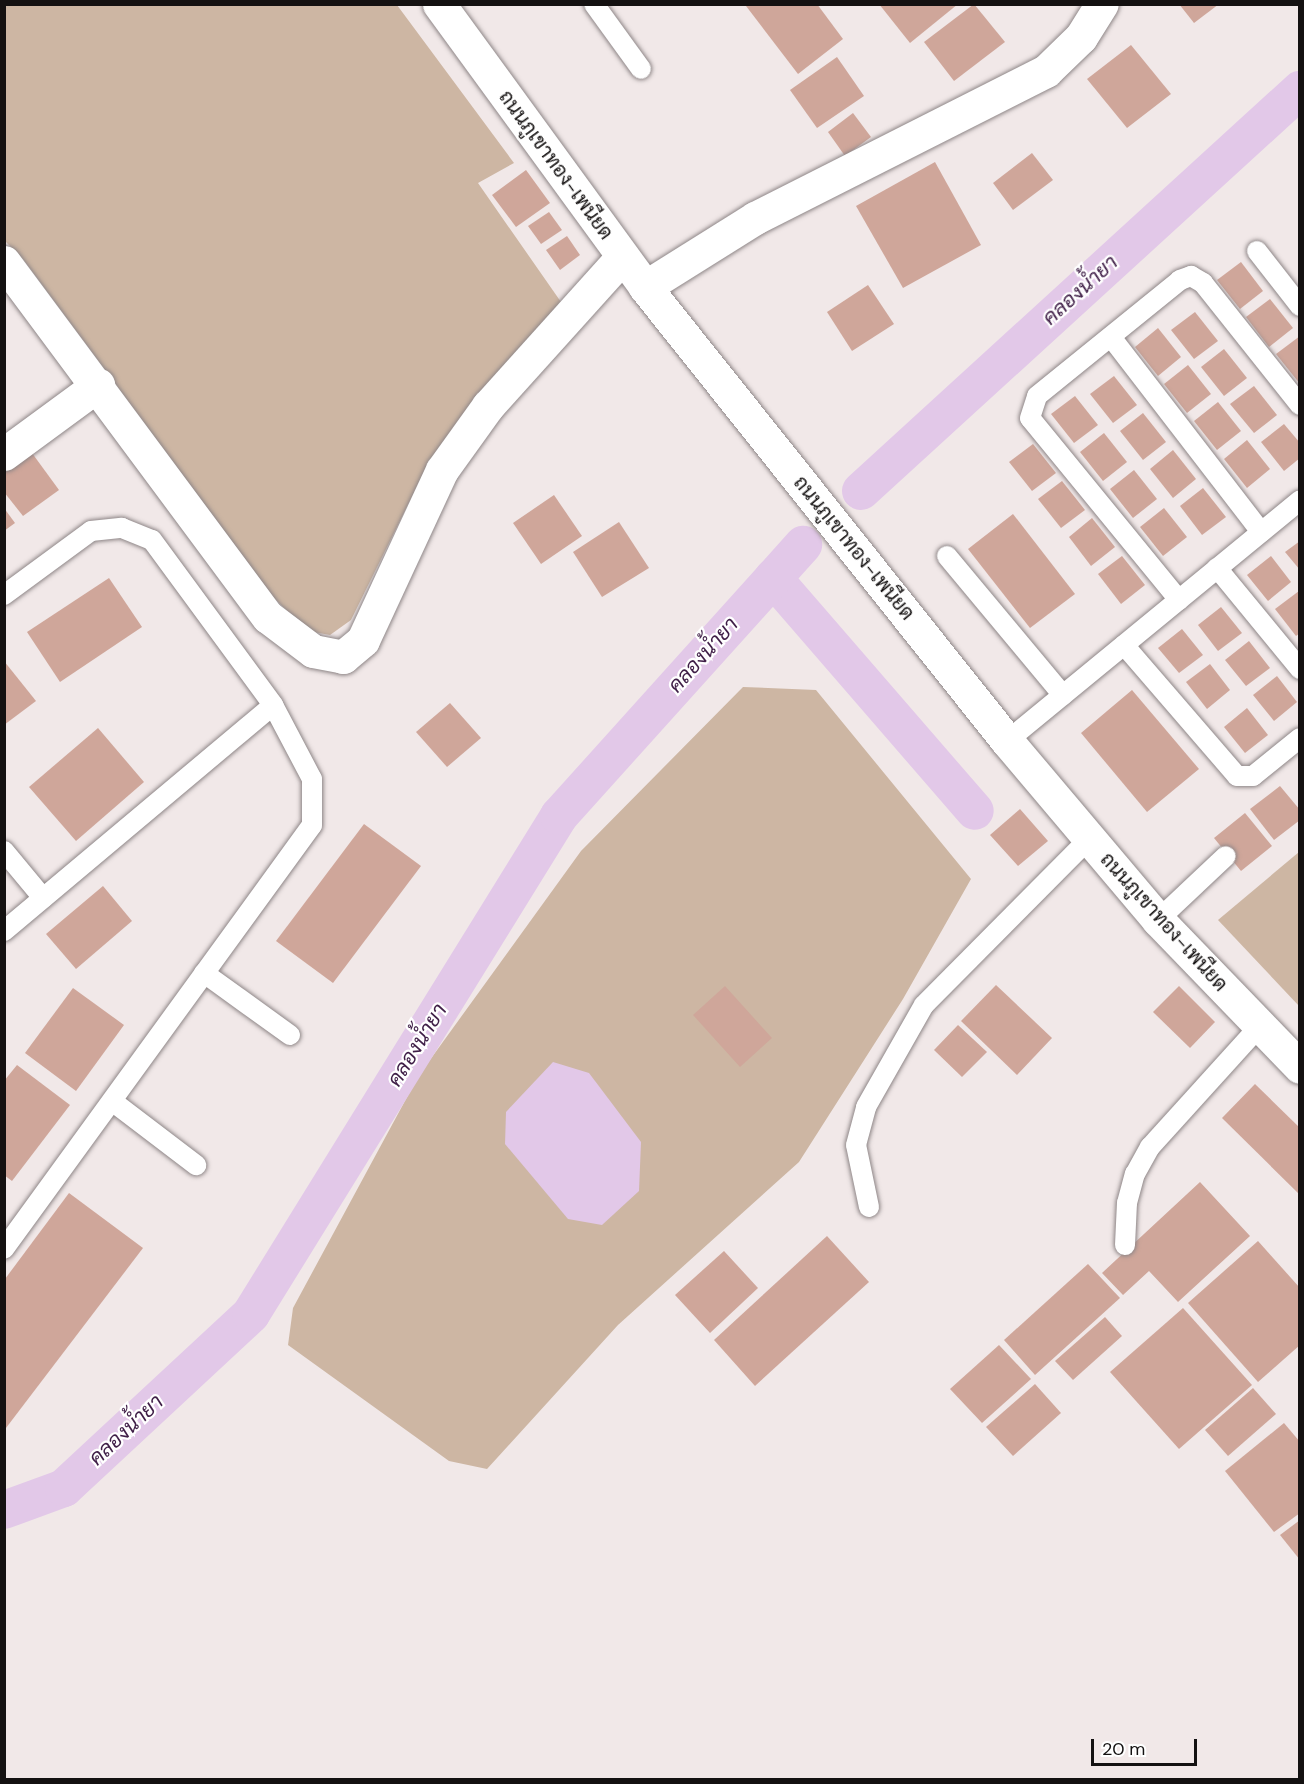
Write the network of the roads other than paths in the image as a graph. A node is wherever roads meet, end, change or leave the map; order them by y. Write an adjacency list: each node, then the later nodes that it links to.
1 (594, 4): 4 (lane)
2 (1102, 4): 8 (street)
3 (442, 6): 6 (street, ถนนภูเขาทอง-เพนียด)
4 (642, 69)
5 (1257, 251): 9 (lane)
6 (622, 256): 8 (street, ถนนภูเขาทอง-เพนียด); 11 (street)
7 (4, 262): 11 (street)
8 (645, 287): 25 (street, ถนนภูเขาทอง-เพนียด)
9 (1299, 306)
10 (1111, 337): 12 (lane); 15 (lane); 19 (lane)
11 (98, 385): 13 (street)
12 (1299, 405)
13 (4, 454)
14 (1299, 500): 15 (lane)
15 (1261, 532): 17 (lane)
16 (947, 556): 22 (lane)
17 (1217, 568): 19 (lane); 21 (lane)
18 (4, 595): 23 (lane)
19 (1179, 600): 20 (lane)
20 (1124, 645): 22 (lane); 24 (lane)
21 (1299, 669)
22 (1063, 695): 25 (lane)
23 (273, 705): 29 (lane); 32 (lane)
24 (1299, 738)
25 (1007, 741): 26 (street, ถนนภูเขาทอง-เพนียด)
26 (1090, 838): 30 (street, ถนนภูเขาทอง-เพนียด); 38 (lane)
27 (4, 852): 29 (lane)
28 (1226, 856): 30 (lane)
29 (43, 898): 31 (lane)
30 (1158, 920): 33 (street, ถนนภูเขาทอง-เพนียด)
31 (4, 931)
32 (204, 973): 34 (lane); 36 (lane)
33 (1259, 1027): 35 (street, ถนนภูเขาทอง-เพนียด); 39 (lane)
34 (291, 1035)
35 (1299, 1067)
36 (112, 1101): 37 (lane); 40 (lane)
37 (196, 1165)
38 (869, 1207)
39 (1125, 1245)
40 (4, 1249)

